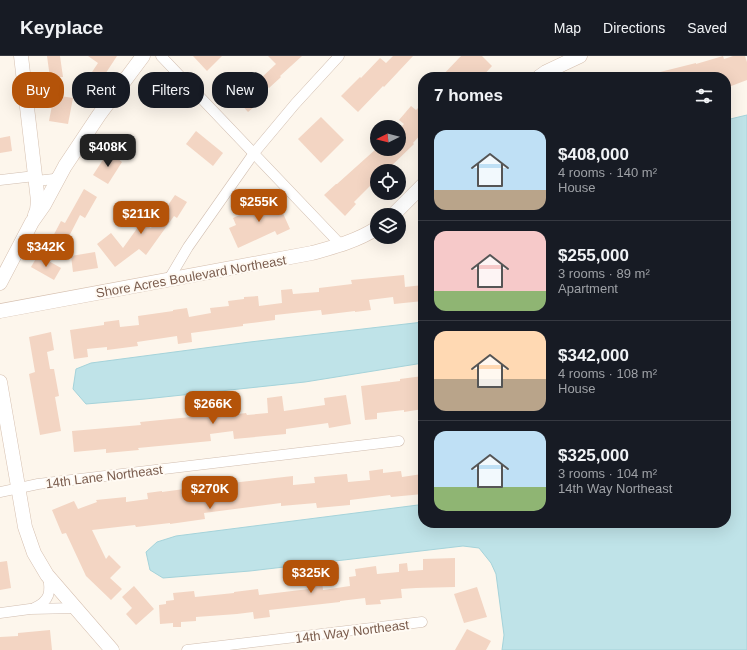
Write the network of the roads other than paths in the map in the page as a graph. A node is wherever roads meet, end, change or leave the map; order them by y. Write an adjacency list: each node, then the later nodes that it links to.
1 (21, 56): 9 (street)
2 (143, 56): 8 (street)
3 (161, 56): 7 (street)
4 (339, 56): 7 (street)
5 (580, 56): 6 (street)
6 (546, 72)
7 (254, 153): 15 (street); 16 (street)
8 (63, 171): 9 (street); 13 (street)
9 (35, 178): 10 (street); 13 (street)
10 (0, 180)
11 (418, 190): 12 (street)
12 (400, 208)
13 (32, 222): 17 (street)
14 (370, 232): 15 (street, Shore Acres Boulevard Northeast)
15 (342, 245): 16 (street, Shore Acres Boulevard Northeast)
16 (169, 280): 18 (street, Shore Acres Boulevard Northeast)
17 (0, 283)
18 (0, 311)
19 (0, 382): 21 (street)
20 (399, 441): 21 (street, 14th Lane Northeast)
21 (18, 488): 22 (street, 14th Lane Northeast); 23 (street)
22 (0, 492)
23 (47, 575): 24 (street); 25 (street)
24 (76, 608): 25 (street); 28 (street)
25 (30, 609): 26 (street)
26 (0, 613)
27 (422, 622): 29 (street, 14th Way Northeast)
28 (112, 650)
29 (187, 650)

